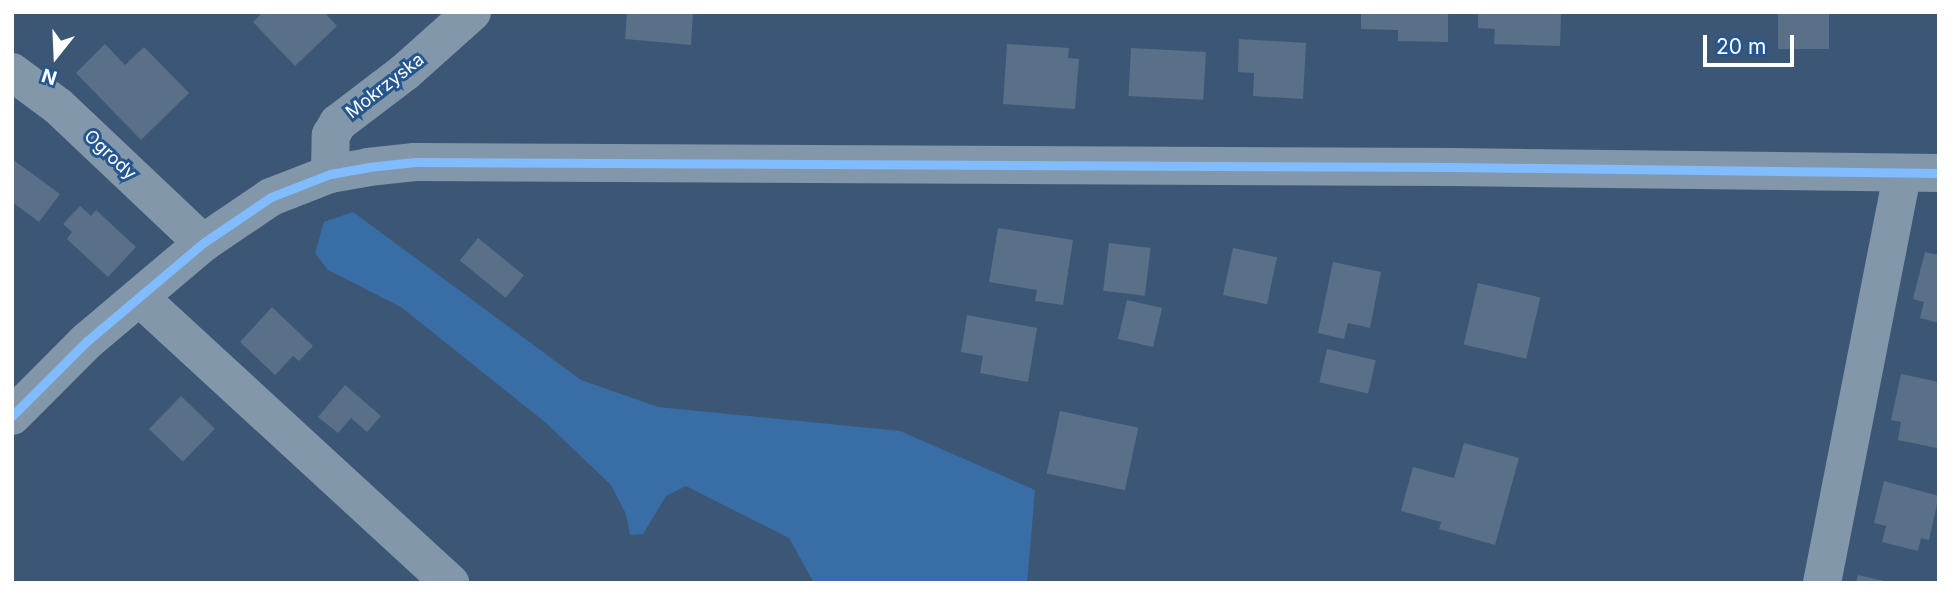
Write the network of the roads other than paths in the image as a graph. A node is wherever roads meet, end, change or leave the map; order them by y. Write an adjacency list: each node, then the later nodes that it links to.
1 (472, 12): 3 (street, Mokrzyska)
2 (12, 72): 5 (street, Ogrody)
3 (330, 174): 4 (street); 5 (street)
4 (1921, 174): 9 (street)
5 (203, 243): 6 (street)
6 (139, 297): 7 (street); 8 (street)
7 (12, 416)
8 (450, 583)
9 (1822, 583)

